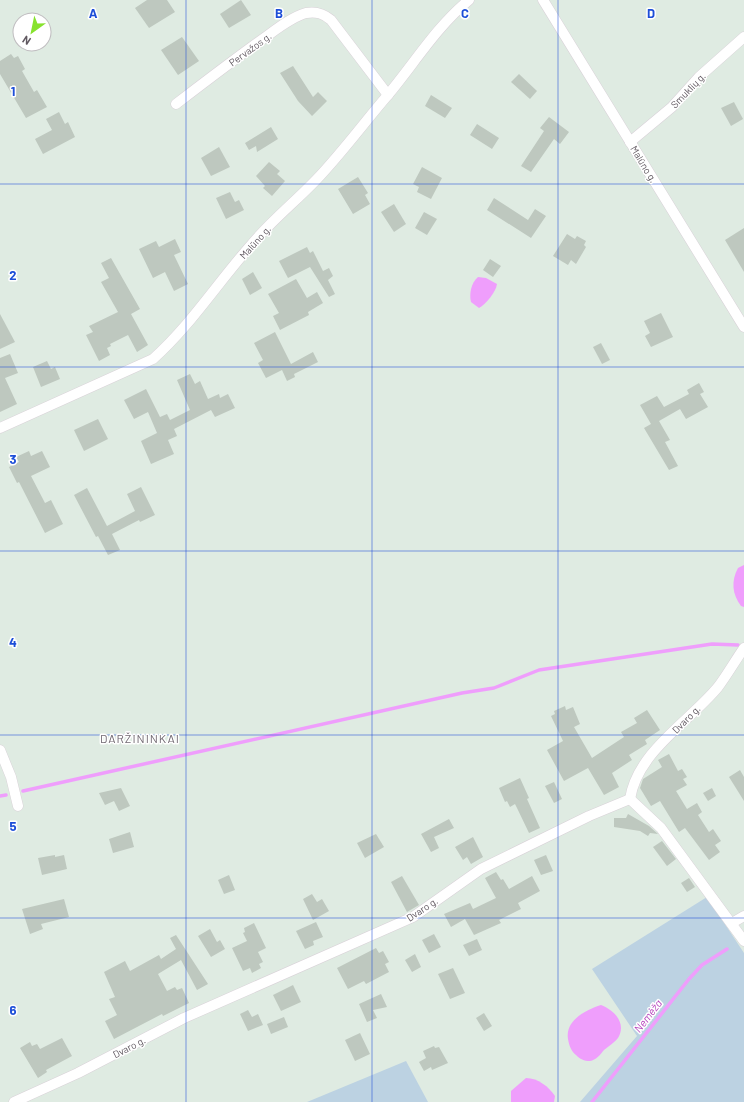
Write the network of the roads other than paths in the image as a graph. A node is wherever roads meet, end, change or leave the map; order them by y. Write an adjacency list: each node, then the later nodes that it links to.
1 (469, 0): 4 (street, Malūno g.)
2 (544, 0): 6 (street, Malūno g.)
3 (744, 37): 6 (street, Smuklių g.)
4 (388, 95): 5 (street, Pervažos g.); 8 (street, Malūno g.)
5 (176, 104)
6 (630, 142): 7 (street, Malūno g.)
7 (744, 327)
8 (0, 428)
9 (744, 648): 11 (street, Dvaro g.)
10 (0, 750): 12 (street)
11 (630, 799): 14 (street); 16 (street, Dvaro g.)
12 (18, 806)
13 (744, 916): 14 (street)
14 (732, 923): 15 (street)
15 (744, 941)
16 (14, 1102)

